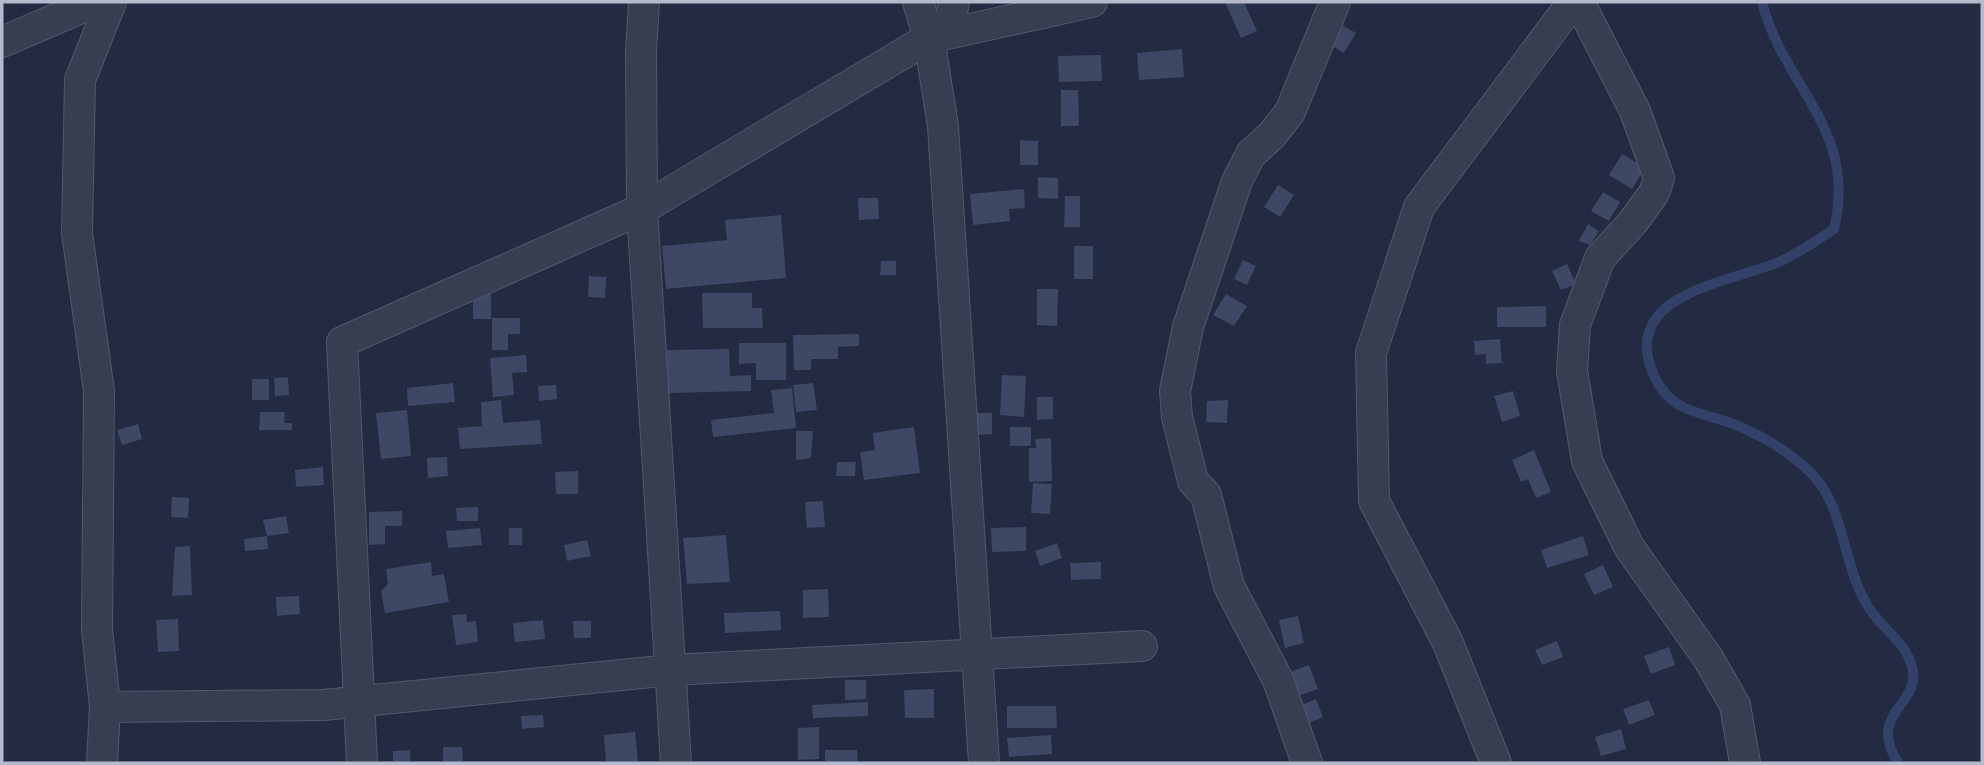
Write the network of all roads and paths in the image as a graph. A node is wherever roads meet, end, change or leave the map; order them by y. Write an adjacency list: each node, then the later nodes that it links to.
1 (95, 2): 11 (street)
2 (111, 2): 17 (street)
3 (644, 2): 12 (street)
4 (918, 2): 10 (street)
5 (954, 2): 10 (street)
6 (1092, 2): 10 (street)
7 (1335, 2): 23 (street)
8 (1573, 2): 18 (street)
9 (1579, 2): 24 (street)
10 (929, 38): 12 (street); 14 (street)
11 (2, 42)
12 (642, 209): 15 (street); 16 (street)
13 (1142, 646): 14 (street)
14 (977, 655): 15 (street); 22 (street)
15 (671, 670): 16 (street); 21 (street)
16 (359, 701): 17 (street); 20 (street)
17 (105, 706): 19 (street)
18 (1493, 762)
19 (102, 763)
20 (362, 763)
21 (676, 763)
22 (984, 763)
23 (1307, 763)
24 (1745, 763)

